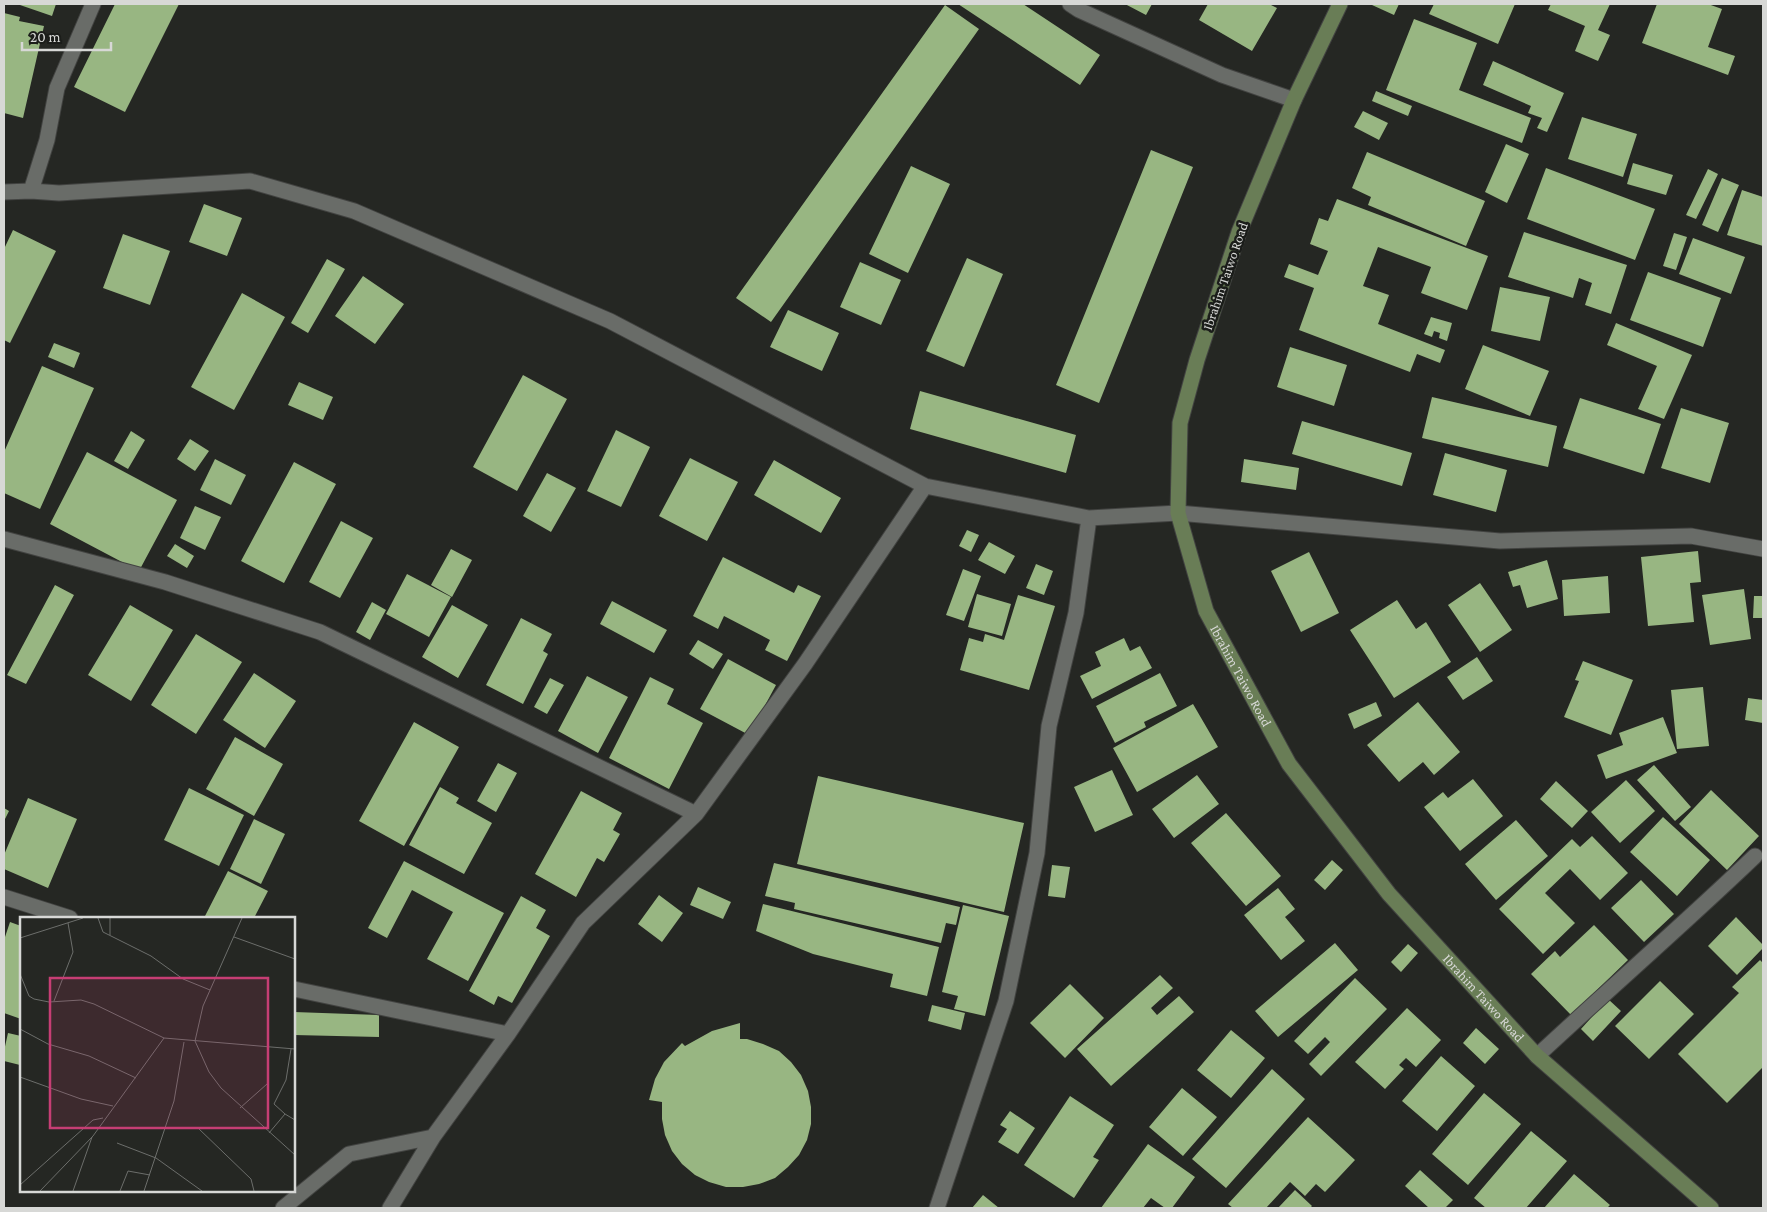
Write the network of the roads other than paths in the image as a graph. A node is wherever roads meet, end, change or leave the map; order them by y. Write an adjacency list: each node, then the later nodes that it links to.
1 (93, 4): 5 (street)
2 (1070, 4): 4 (street)
3 (1340, 4): 4 (main road, Ibrahim Taiwo Road)
4 (1294, 100): 8 (main road, Ibrahim Taiwo Road)
5 (30, 191): 6 (street); 7 (street)
6 (4, 192)
7 (925, 486): 9 (street); 12 (street)
8 (1178, 513): 9 (street); 11 (street); 18 (main road, Ibrahim Taiwo Road)
9 (1089, 518): 22 (street)
10 (4, 539): 12 (street)
11 (1763, 549)
12 (696, 814): 17 (street)
13 (1755, 856): 18 (street)
14 (4, 898): 15 (street)
15 (67, 917)
16 (295, 989): 17 (street)
17 (508, 1034): 19 (street)
18 (1537, 1056): 23 (main road, Ibrahim Taiwo Road)
19 (432, 1137): 20 (street); 21 (street)
20 (283, 1208)
21 (390, 1208)
22 (937, 1208)
23 (1712, 1208)

